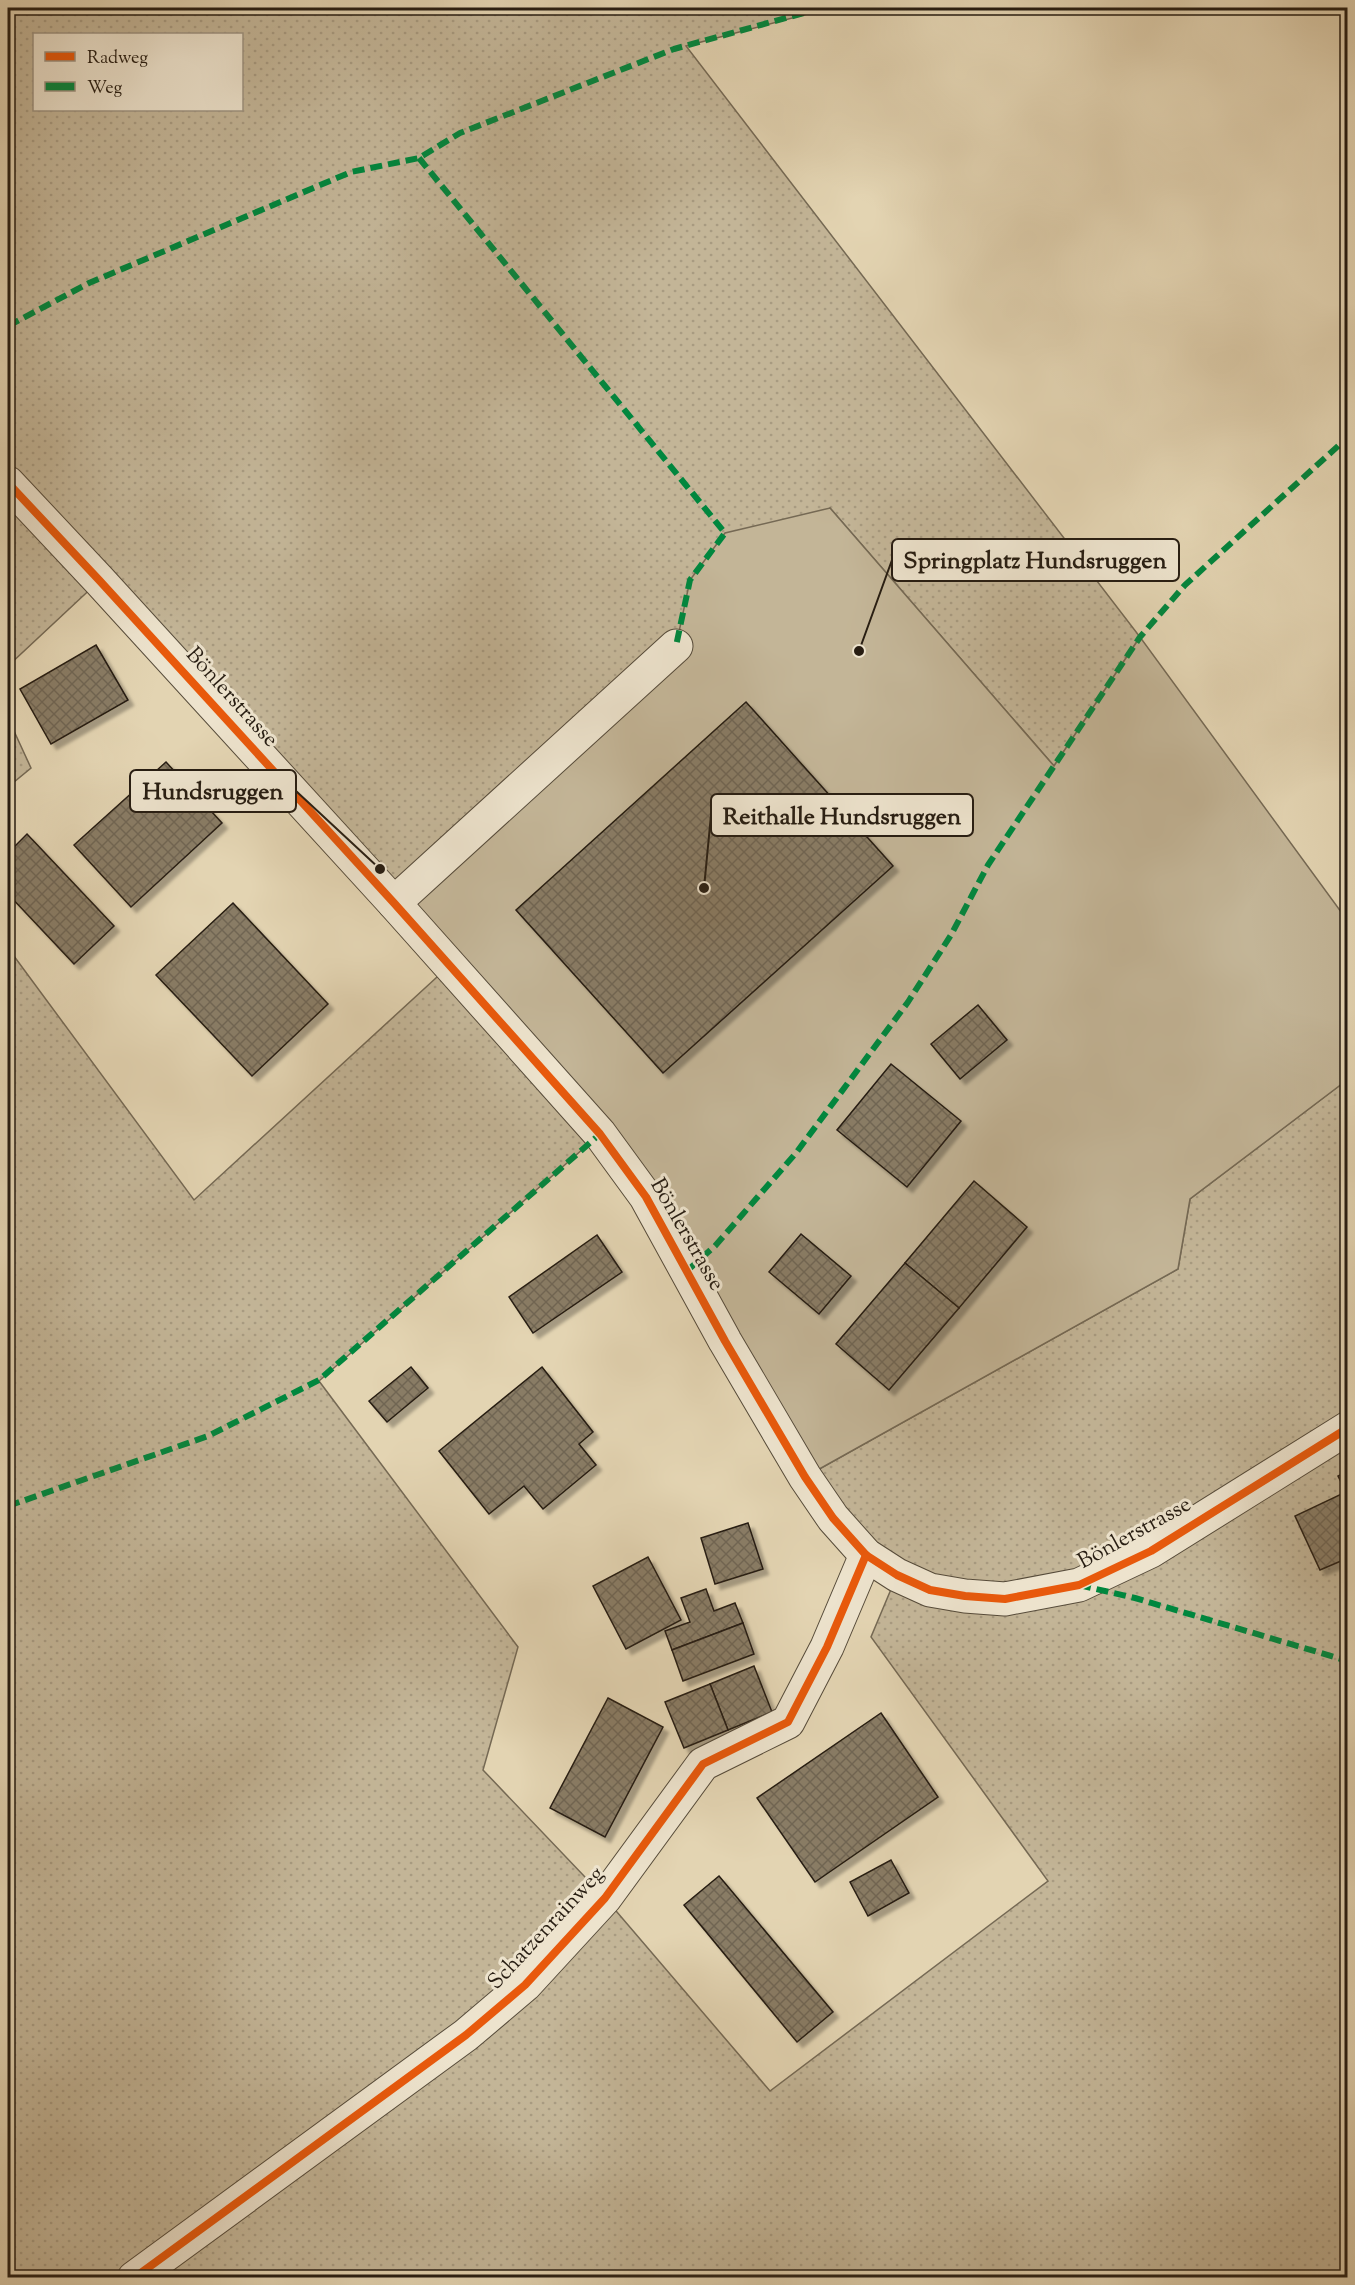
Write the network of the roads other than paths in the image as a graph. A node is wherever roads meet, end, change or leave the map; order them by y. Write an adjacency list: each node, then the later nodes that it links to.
1 (8, 483): 3 (street, Bönlerstrasse)
2 (676, 646): 3 (street)
3 (394, 903): 5 (street, Bönlerstrasse)
4 (1347, 1428): 5 (street, Bönlerstrasse)
5 (866, 1555): 6 (street, Schatzenrainweg)
6 (134, 2277)

